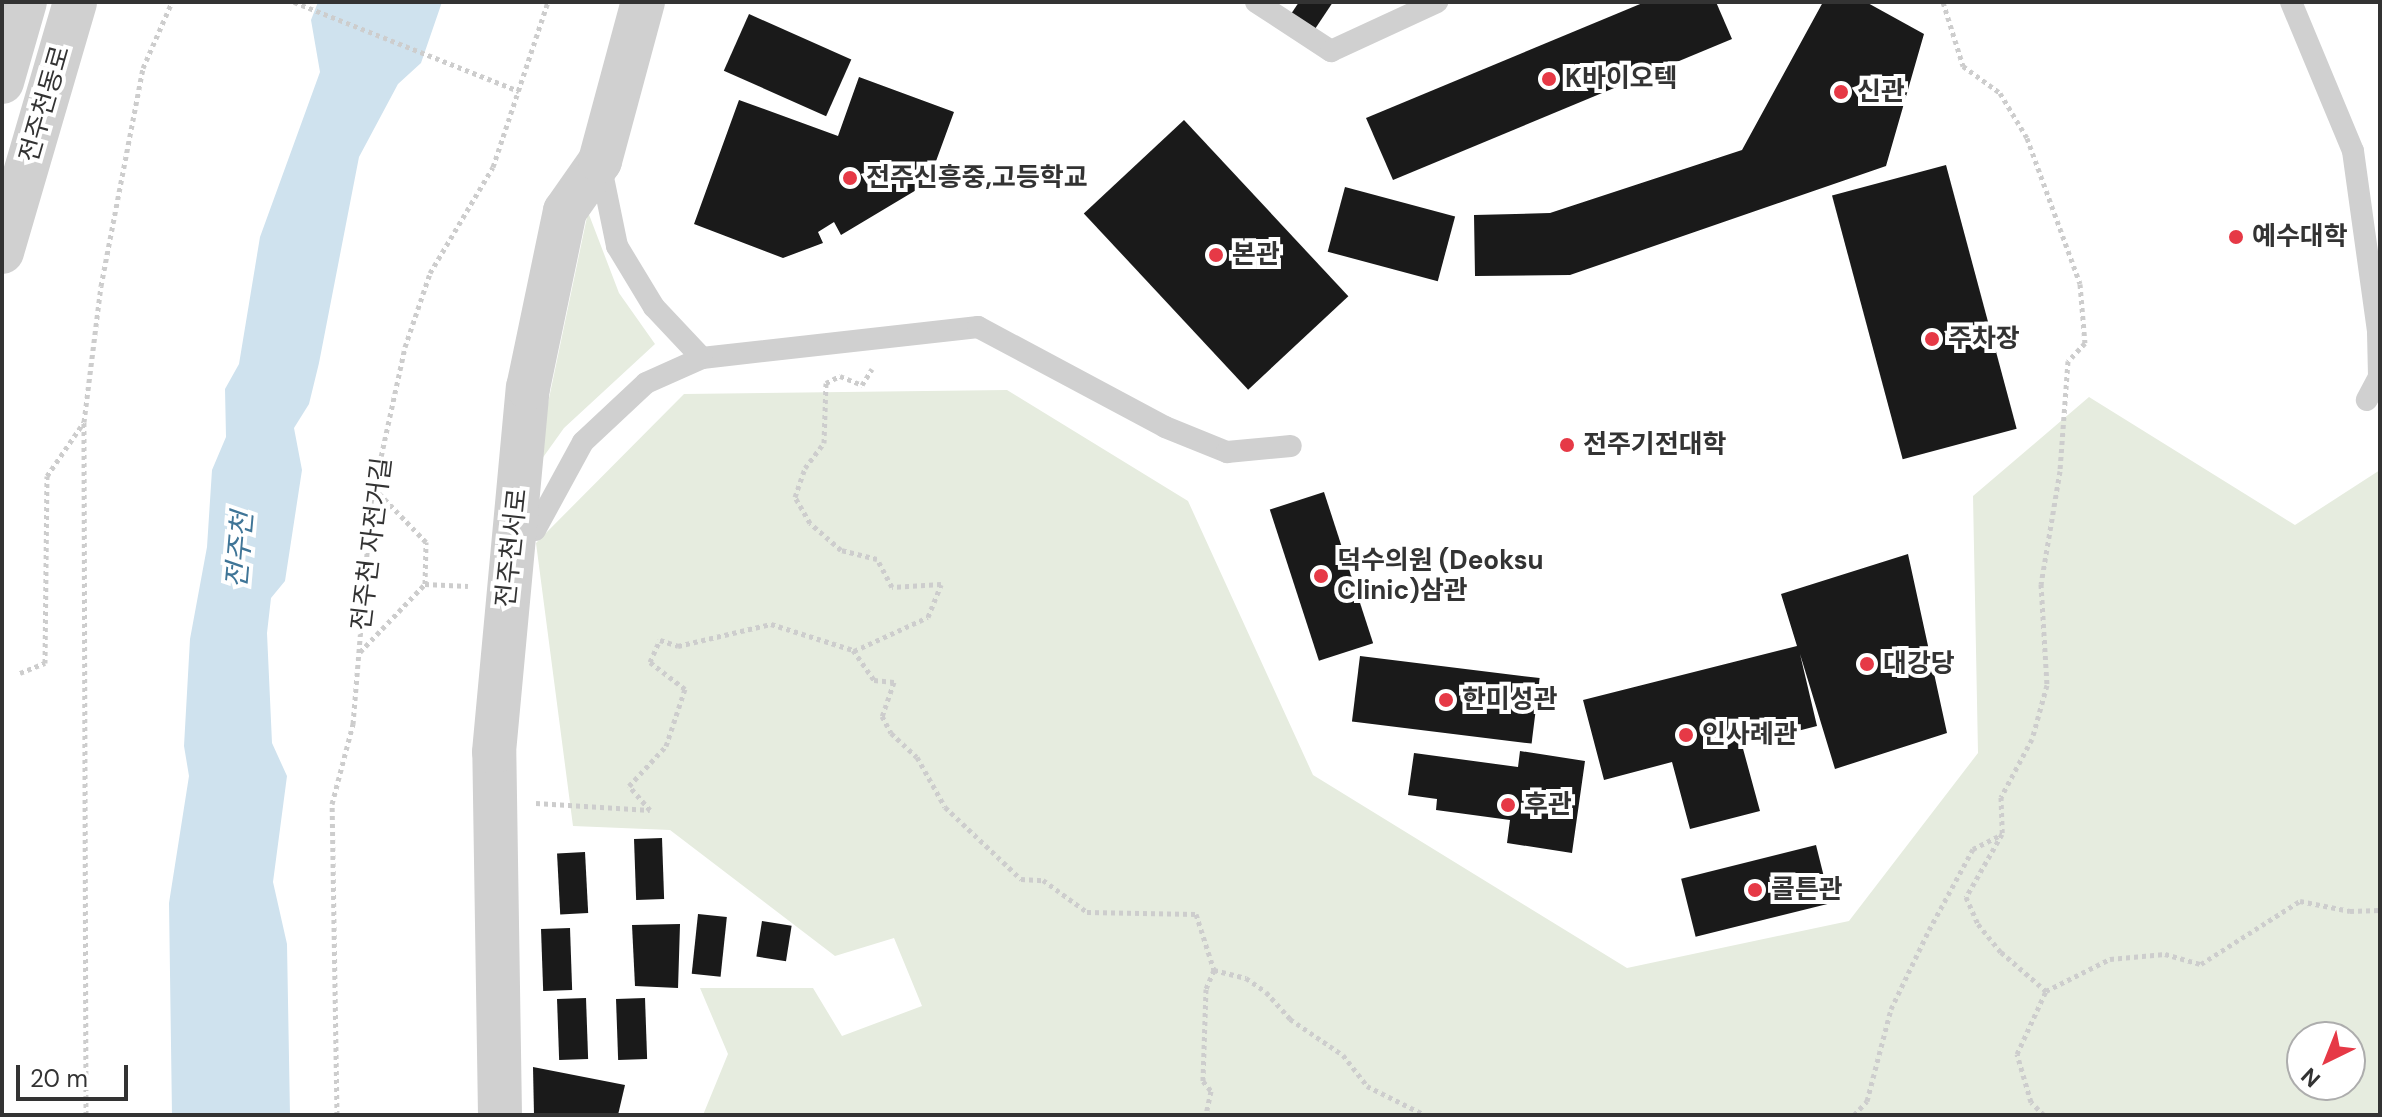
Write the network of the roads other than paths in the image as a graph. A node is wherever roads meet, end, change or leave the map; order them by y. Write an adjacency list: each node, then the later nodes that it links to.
1 (25, 2): 7 (street, 전주천동로)
2 (75, 2): 9 (street, 전주천동로)
3 (643, 2): 8 (street, 전주천서로)
4 (1256, 2): 5 (lane)
5 (1437, 2)
6 (2291, 2): 11 (lane)
7 (2, 82)
8 (600, 161): 10 (lane); 13 (street, 전주천서로)
9 (2, 252)
10 (702, 358): 12 (lane); 13 (lane)
11 (2367, 400)
12 (1291, 446)
13 (515, 532): 14 (street, 전주천서로)
14 (500, 1115)

